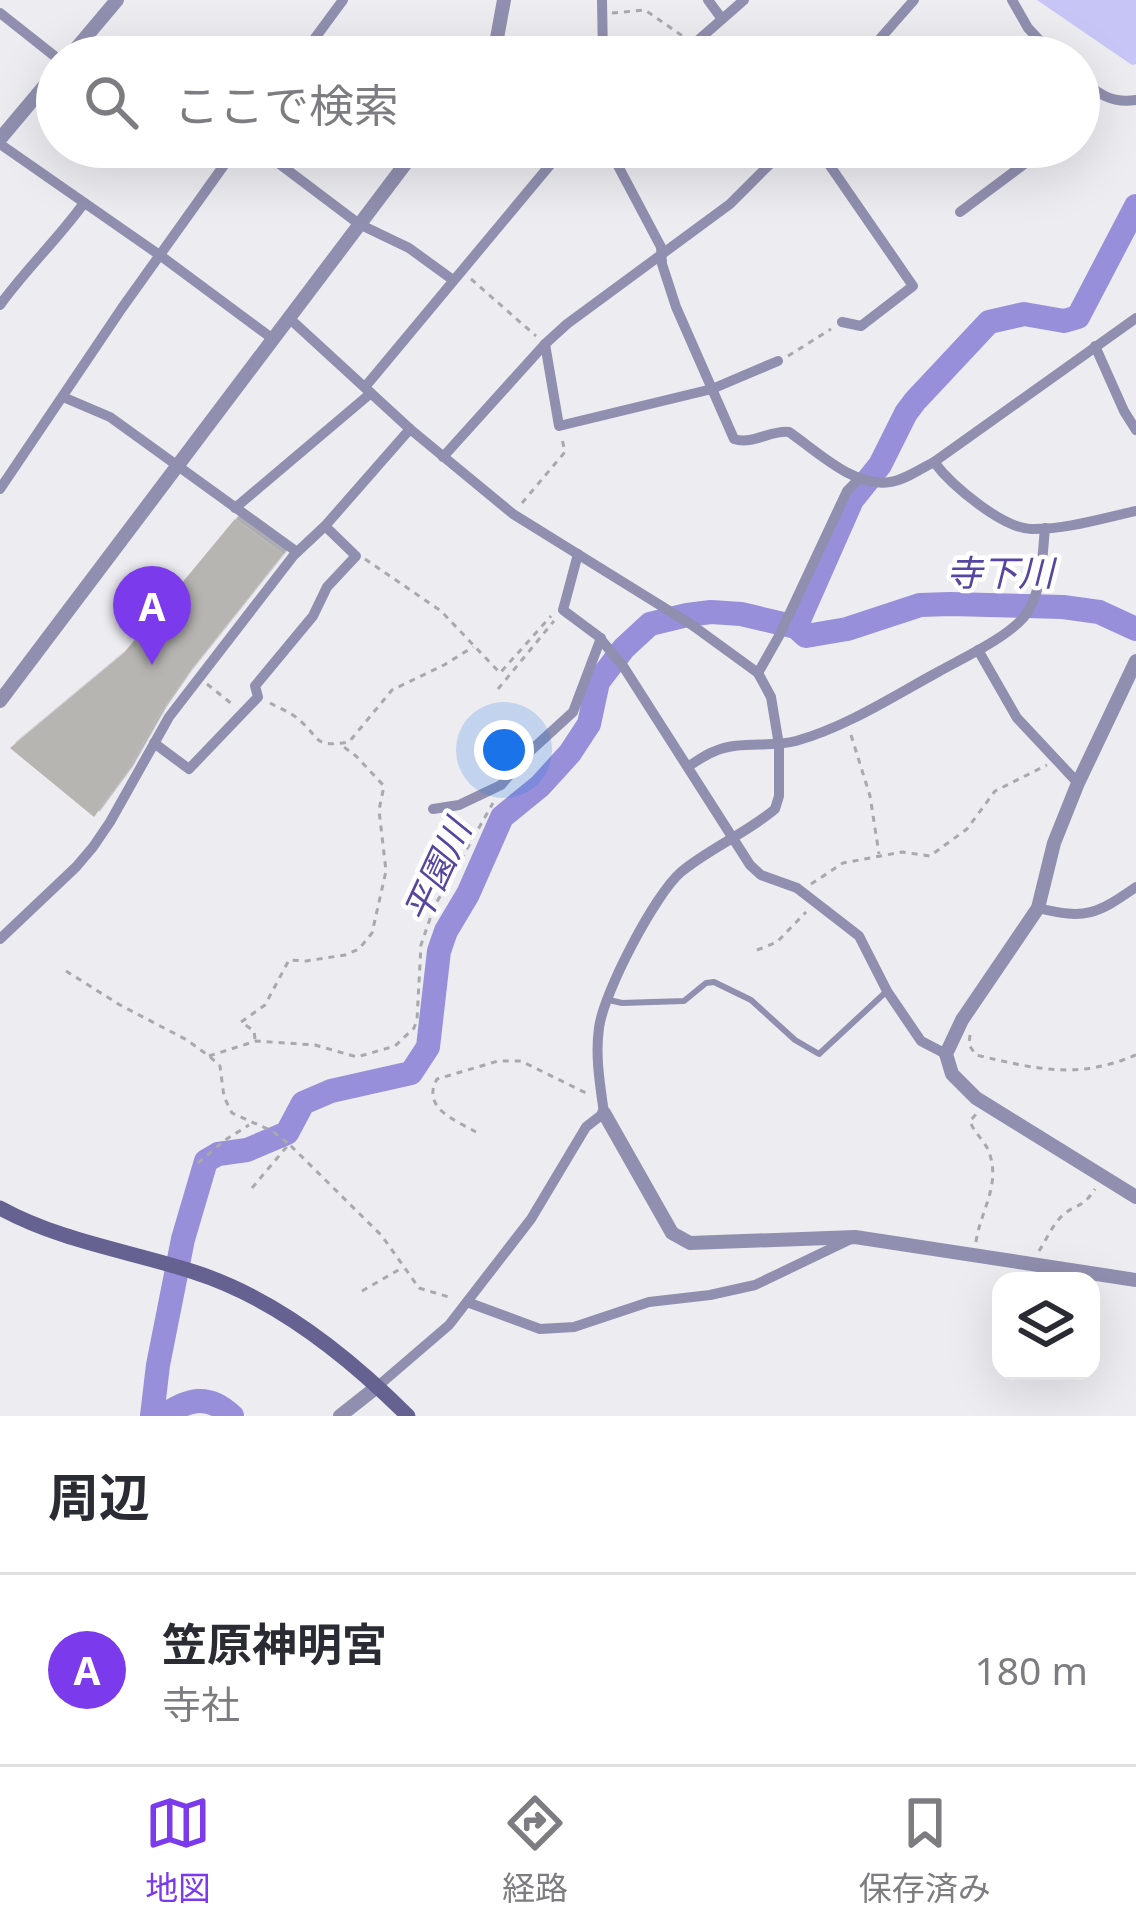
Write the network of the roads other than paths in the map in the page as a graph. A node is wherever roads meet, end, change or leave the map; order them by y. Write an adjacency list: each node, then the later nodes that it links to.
1 (117, 0): 11 (street)
2 (343, 0): 12 (street)
3 (504, 0): 13 (street)
4 (602, 0): 14 (street)
5 (708, 0): 10 (street)
6 (743, 0): 10 (street)
7 (914, 0): 16 (street)
8 (1012, 0): 17 (street)
9 (0, 13): 18 (street)
10 (722, 20): 15 (street)
11 (86, 36)
12 (317, 36)
13 (497, 36)
14 (603, 36)
15 (705, 36)
16 (882, 36)
17 (1035, 36)
18 (36, 41)
19 (1100, 94): 21 (street)
20 (36, 97): 22 (street)
21 (1136, 100)
22 (0, 141): 24 (street)
23 (36, 168): 33 (street)
24 (36, 168)
25 (222, 168): 36 (street)
26 (284, 168): 35 (street)
27 (402, 168): 35 (street)
28 (547, 168): 38 (street)
29 (619, 168): 37 (street)
30 (764, 168): 37 (street)
31 (832, 168): 42 (street)
32 (1019, 168): 34 (street)
33 (83, 203): 36 (street); 39 (street)
34 (960, 212)
35 (359, 224): 38 (street); 40 (street)
36 (161, 256): 43 (street); 49 (street)
37 (661, 257): 44 (street); 47 (street)
38 (457, 275): 48 (street)
39 (0, 304)
40 (289, 318): 43 (street); 48 (street)
41 (1136, 318): 45 (street)
42 (842, 322)
43 (273, 339): 54 (street)
44 (545, 344): 47 (street); 52 (street)
45 (1095, 346): 51 (street); 53 (street)
46 (778, 362): 47 (street)
47 (712, 389): 55 (street)
48 (368, 390): 50 (street); 57 (street)
49 (63, 397): 54 (street); 56 (street)
50 (410, 429): 52 (street); 59 (street)
51 (1136, 430)
52 (443, 457): 62 (street)
53 (934, 462): 55 (street); 60 (street)
54 (177, 467): 57 (street); 67 (street)
55 (859, 479): 66 (street)
56 (0, 489)
57 (235, 508): 61 (street)
58 (1136, 511): 60 (street)
59 (325, 526): 61 (street); 68 (street)
60 (1045, 528): 64 (street)
61 (297, 552): 68 (street)
62 (578, 554): 63 (street); 66 (street)
63 (605, 643): 70 (street); 72 (street)
64 (978, 650): 69 (street); 71 (street)
65 (1136, 662): 71 (street)
66 (758, 673): 69 (street)
67 (0, 701)
68 (154, 743): 76 (street)
69 (779, 745): 70 (street); 73 (street)
70 (689, 766): 73 (street)
71 (1078, 783): 75 (street)
72 (433, 809)
73 (731, 837): 77 (street); 78 (street)
74 (1136, 887): 75 (street)
75 (1039, 908): 79 (street)
76 (0, 939)
77 (887, 992): 78 (lane); 79 (street)
78 (607, 999): 80 (street)
79 (946, 1054): 81 (street)
80 (603, 1105): 83 (street); 85 (street)
81 (1136, 1198)
82 (0, 1208): 86 (main road)
83 (855, 1237): 84 (street); 85 (street)
84 (1136, 1280)
85 (467, 1302): 86 (street)
86 (378, 1386): 87 (street); 88 (main road)
87 (340, 1416)
88 (408, 1416)

